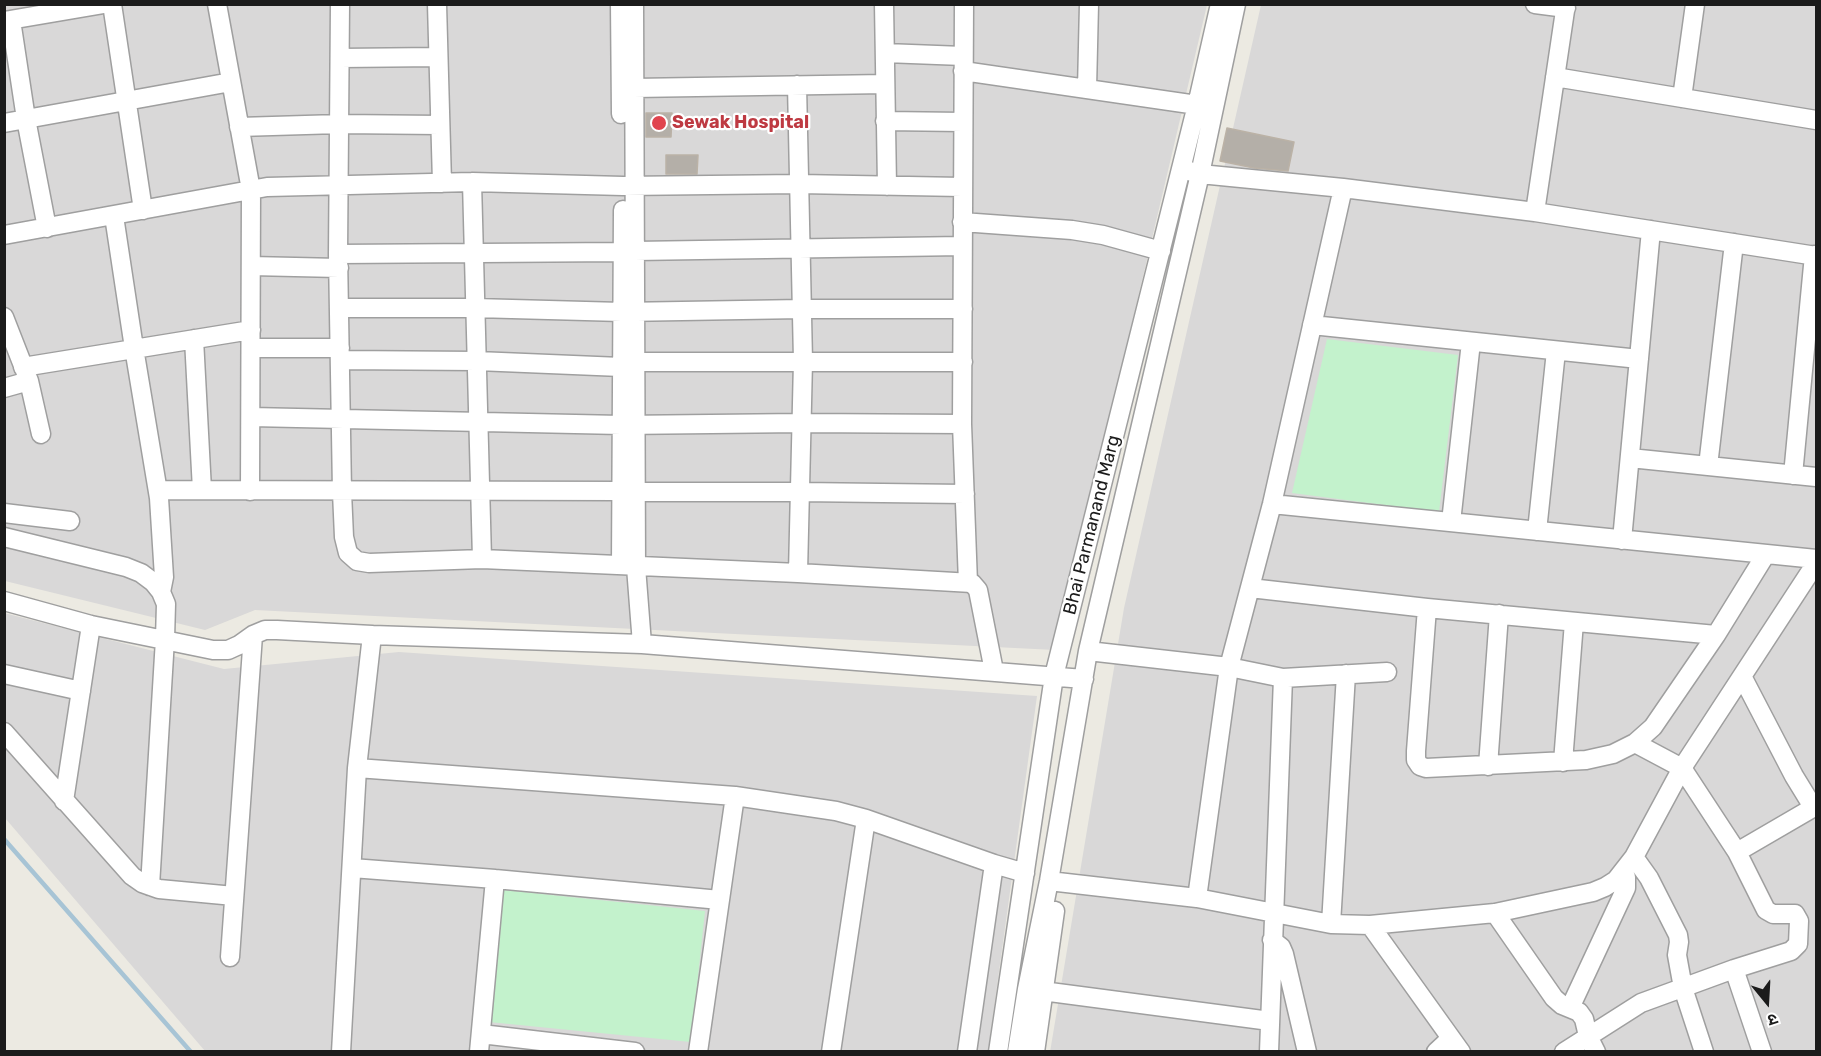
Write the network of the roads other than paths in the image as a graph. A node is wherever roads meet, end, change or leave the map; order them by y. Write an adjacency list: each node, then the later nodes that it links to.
1 (104, 4): 16 (street)
2 (112, 4): 29 (street)
3 (217, 4): 23 (street)
4 (340, 4): 20 (street)
5 (437, 4): 19 (street)
6 (620, 4): 17 (street)
7 (634, 4): 17 (street)
8 (884, 4): 18 (street)
9 (964, 4): 21 (street)
10 (1089, 4): 27 (street)
11 (1220, 4): 30 (street, Bhai Parmanand Marg)
12 (1236, 4): 40 (street, Bhai Parmanand Marg)
13 (1535, 4): 15 (street)
14 (1695, 4): 28 (street)
15 (1566, 6): 22 (street)
16 (8, 20): 31 (street)
17 (627, 51): 26 (street); 45 (street)
18 (885, 53): 21 (street); 24 (street)
19 (438, 57): 20 (street); 37 (street)
20 (340, 58): 36 (street)
21 (963, 64): 27 (street); 34 (street)
22 (1555, 77): 28 (street); 51 (street)
23 (231, 82): 29 (street); 38 (street)
24 (885, 84): 25 (street); 33 (street)
25 (797, 85): 26 (street); 43 (street)
26 (634, 88): 45 (street)
27 (1087, 89): 30 (street)
28 (1682, 98): 32 (street)
29 (127, 101): 31 (street); 50 (street)
30 (1197, 105): 39 (street, Bhai Parmanand Marg)
31 (26, 119): 35 (street); 54 (street)
32 (1816, 120)
33 (885, 121): 34 (street); 46 (street)
34 (963, 122): 47 (street)
35 (4, 123)
36 (339, 124): 37 (street); 38 (street); 44 (street)
37 (440, 125): 42 (street)
38 (239, 127): 49 (street)
39 (1181, 169): 40 (street); 60 (street, Bhai Parmanand Marg)
40 (1200, 174): 48 (street); 131 (street, Bhai Parmanand Marg)
41 (472, 182): 42 (street); 45 (street); 62 (street)
42 (442, 183): 44 (street)
43 (799, 184): 45 (street); 46 (street); 59 (street)
44 (338, 186): 49 (street); 64 (street)
45 (629, 186): 61 (street)
46 (887, 186): 47 (street)
47 (962, 187): 53 (street)
48 (1343, 188): 51 (street); 72 (street)
49 (251, 190): 50 (street); 65 (street)
50 (144, 210): 52 (street)
51 (1535, 212): 55 (street)
52 (114, 216): 54 (street); 76 (street)
53 (962, 222): 58 (street); 60 (street)
54 (47, 228): 56 (street)
55 (1651, 230): 57 (street); 80 (street)
56 (4, 235)
57 (1734, 243): 63 (street); 95 (street)
58 (962, 246): 59 (street); 69 (street)
59 (800, 248): 61 (street); 68 (street)
60 (1161, 250): 137 (street, Bhai Parmanand Marg)
61 (629, 251): 62 (street); 70 (street)
62 (474, 252): 64 (street); 67 (street)
63 (1815, 256): 79 (street)
64 (339, 261): 65 (street); 66 (street)
65 (251, 266): 74 (street)
66 (339, 308): 67 (street); 78 (street)
67 (475, 308): 70 (street); 81 (street)
68 (802, 309): 69 (street); 70 (street); 82 (street)
69 (963, 309): 83 (street)
70 (629, 311): 84 (street)
71 (4, 317): 85 (street)
72 (1312, 325): 75 (street); 106 (street)
73 (194, 339): 74 (street); 76 (street); 99 (street)
74 (251, 339): 78 (street); 87 (street)
75 (1471, 342): 77 (street); 109 (street)
76 (134, 348): 85 (street); 98 (street)
77 (1556, 351): 80 (street); 110 (street)
78 (340, 354): 81 (street); 88 (street)
79 (1810, 356): 96 (street)
80 (1640, 360): 94 (street)
81 (477, 361): 84 (street); 89 (street)
82 (803, 361): 83 (street); 84 (street); 90 (street)
83 (963, 362): 92 (street)
84 (628, 365): 91 (street)
85 (26, 374): 86 (street); 93 (street)
86 (4, 388)
87 (251, 417): 88 (street); 100 (street)
88 (341, 419): 89 (street); 102 (street)
89 (478, 421): 91 (street); 101 (street)
90 (801, 423): 91 (street); 92 (street); 104 (street)
91 (628, 424): 103 (street)
92 (962, 424): 105 (street)
93 (41, 434)
94 (1630, 458): 95 (street); 112 (street)
95 (1708, 466): 96 (street)
96 (1794, 475): 97 (street)
97 (1816, 477)
98 (158, 490): 99 (street); 120 (street)
99 (202, 490): 100 (street)
100 (250, 491): 102 (street)
101 (480, 491): 102 (street); 103 (street); 114 (street)
102 (342, 492): 114 (street)
103 (629, 492): 104 (street); 116 (street)
104 (800, 492): 105 (street); 117 (street)
105 (965, 495): 118 (street)
106 (1272, 504): 109 (street); 119 (street)
107 (4, 513): 108 (street)
108 (70, 521)
109 (1450, 522): 110 (street)
110 (1537, 531): 112 (street)
111 (4, 537): 120 (street)
112 (1622, 540): 113 (street)
113 (1766, 554): 115 (street); 128 (street)
114 (482, 559): 116 (street)
115 (1816, 561): 139 (street)
116 (628, 566): 117 (street); 130 (street)
117 (798, 573): 118 (street)
118 (968, 583): 133 (street)
119 (1250, 588): 122 (street); 132 (street)
120 (161, 592): 129 (street)
121 (4, 601): 125 (street)
122 (1428, 608): 123 (street); 145 (street)
123 (1499, 614): 124 (street); 145 (street)
124 (1574, 622): 128 (street); 144 (street)
125 (91, 626): 129 (street); 141 (street)
126 (253, 635): 127 (street); 129 (street); 160 (street)
127 (372, 635): 130 (street); 146 (street)
128 (1716, 635): 143 (street)
129 (165, 639): 159 (street)
130 (642, 644): 133 (street)
131 (1088, 651): 132 (street); 140 (street, Bhai Parmanand Marg)
132 (1229, 667): 138 (street); 161 (street)
133 (994, 671): 137 (street)
134 (1387, 672): 136 (street)
135 (4, 674): 141 (street)
136 (1346, 674): 138 (street); 165 (street)
137 (1054, 676): 140 (street); 156 (street, Bhai Parmanand Marg)
138 (1283, 678): 164 (street)
139 (1743, 678): 147 (street); 150 (street)
140 (1084, 679): 158 (street, Bhai Parmanand Marg)
141 (81, 691): 149 (street)
142 (4, 732): 149 (street)
143 (1635, 743): 144 (street); 147 (street)
144 (1563, 762): 145 (street)
145 (1488, 766)
146 (357, 768): 148 (street); 155 (street)
147 (1682, 768): 152 (street); 154 (street)
148 (735, 796): 151 (street); 162 (street)
149 (64, 801): 159 (street)
150 (1815, 807): 152 (street)
151 (866, 819): 153 (street); 180 (street)
152 (1737, 852): 169 (street)
153 (994, 864): 156 (street); 181 (street)
154 (1629, 864): 163 (street); 170 (street); 172 (street)
155 (352, 868): 157 (street); 177 (street)
156 (1025, 873): 182 (street, Bhai Parmanand Marg)
157 (495, 879): 162 (street); 174 (street)
158 (1054, 882): 161 (street); 171 (street, Bhai Parmanand Marg)
159 (150, 886): 160 (street)
160 (234, 896): 168 (street)
161 (1197, 898): 164 (street)
162 (720, 900): 179 (street)
163 (1495, 913): 166 (street); 172 (street)
164 (1273, 914): 165 (street); 167 (street)
165 (1331, 924): 166 (street)
166 (1370, 925): 176 (street)
167 (1272, 939): 173 (street); 186 (street)
168 (230, 957)
169 (1734, 969): 170 (street); 190 (street)
170 (1683, 988): 175 (street); 189 (street)
171 (1035, 990): 173 (street); 183 (street, Bhai Parmanand Marg); 184 (street)
172 (1570, 1008): 175 (street)
173 (1270, 1021): 185 (street)
174 (480, 1043): 178 (street)
175 (1592, 1044): 188 (street)
176 (1456, 1045): 187 (street)
177 (341, 1052)
178 (635, 1052)
179 (698, 1052)
180 (831, 1052)
181 (967, 1052)
182 (998, 1052)
183 (1017, 1052)
184 (1035, 1052)
185 (1269, 1052)
186 (1307, 1052)
187 (1436, 1052)
188 (1564, 1052)
189 (1704, 1052)
190 (1761, 1052)

